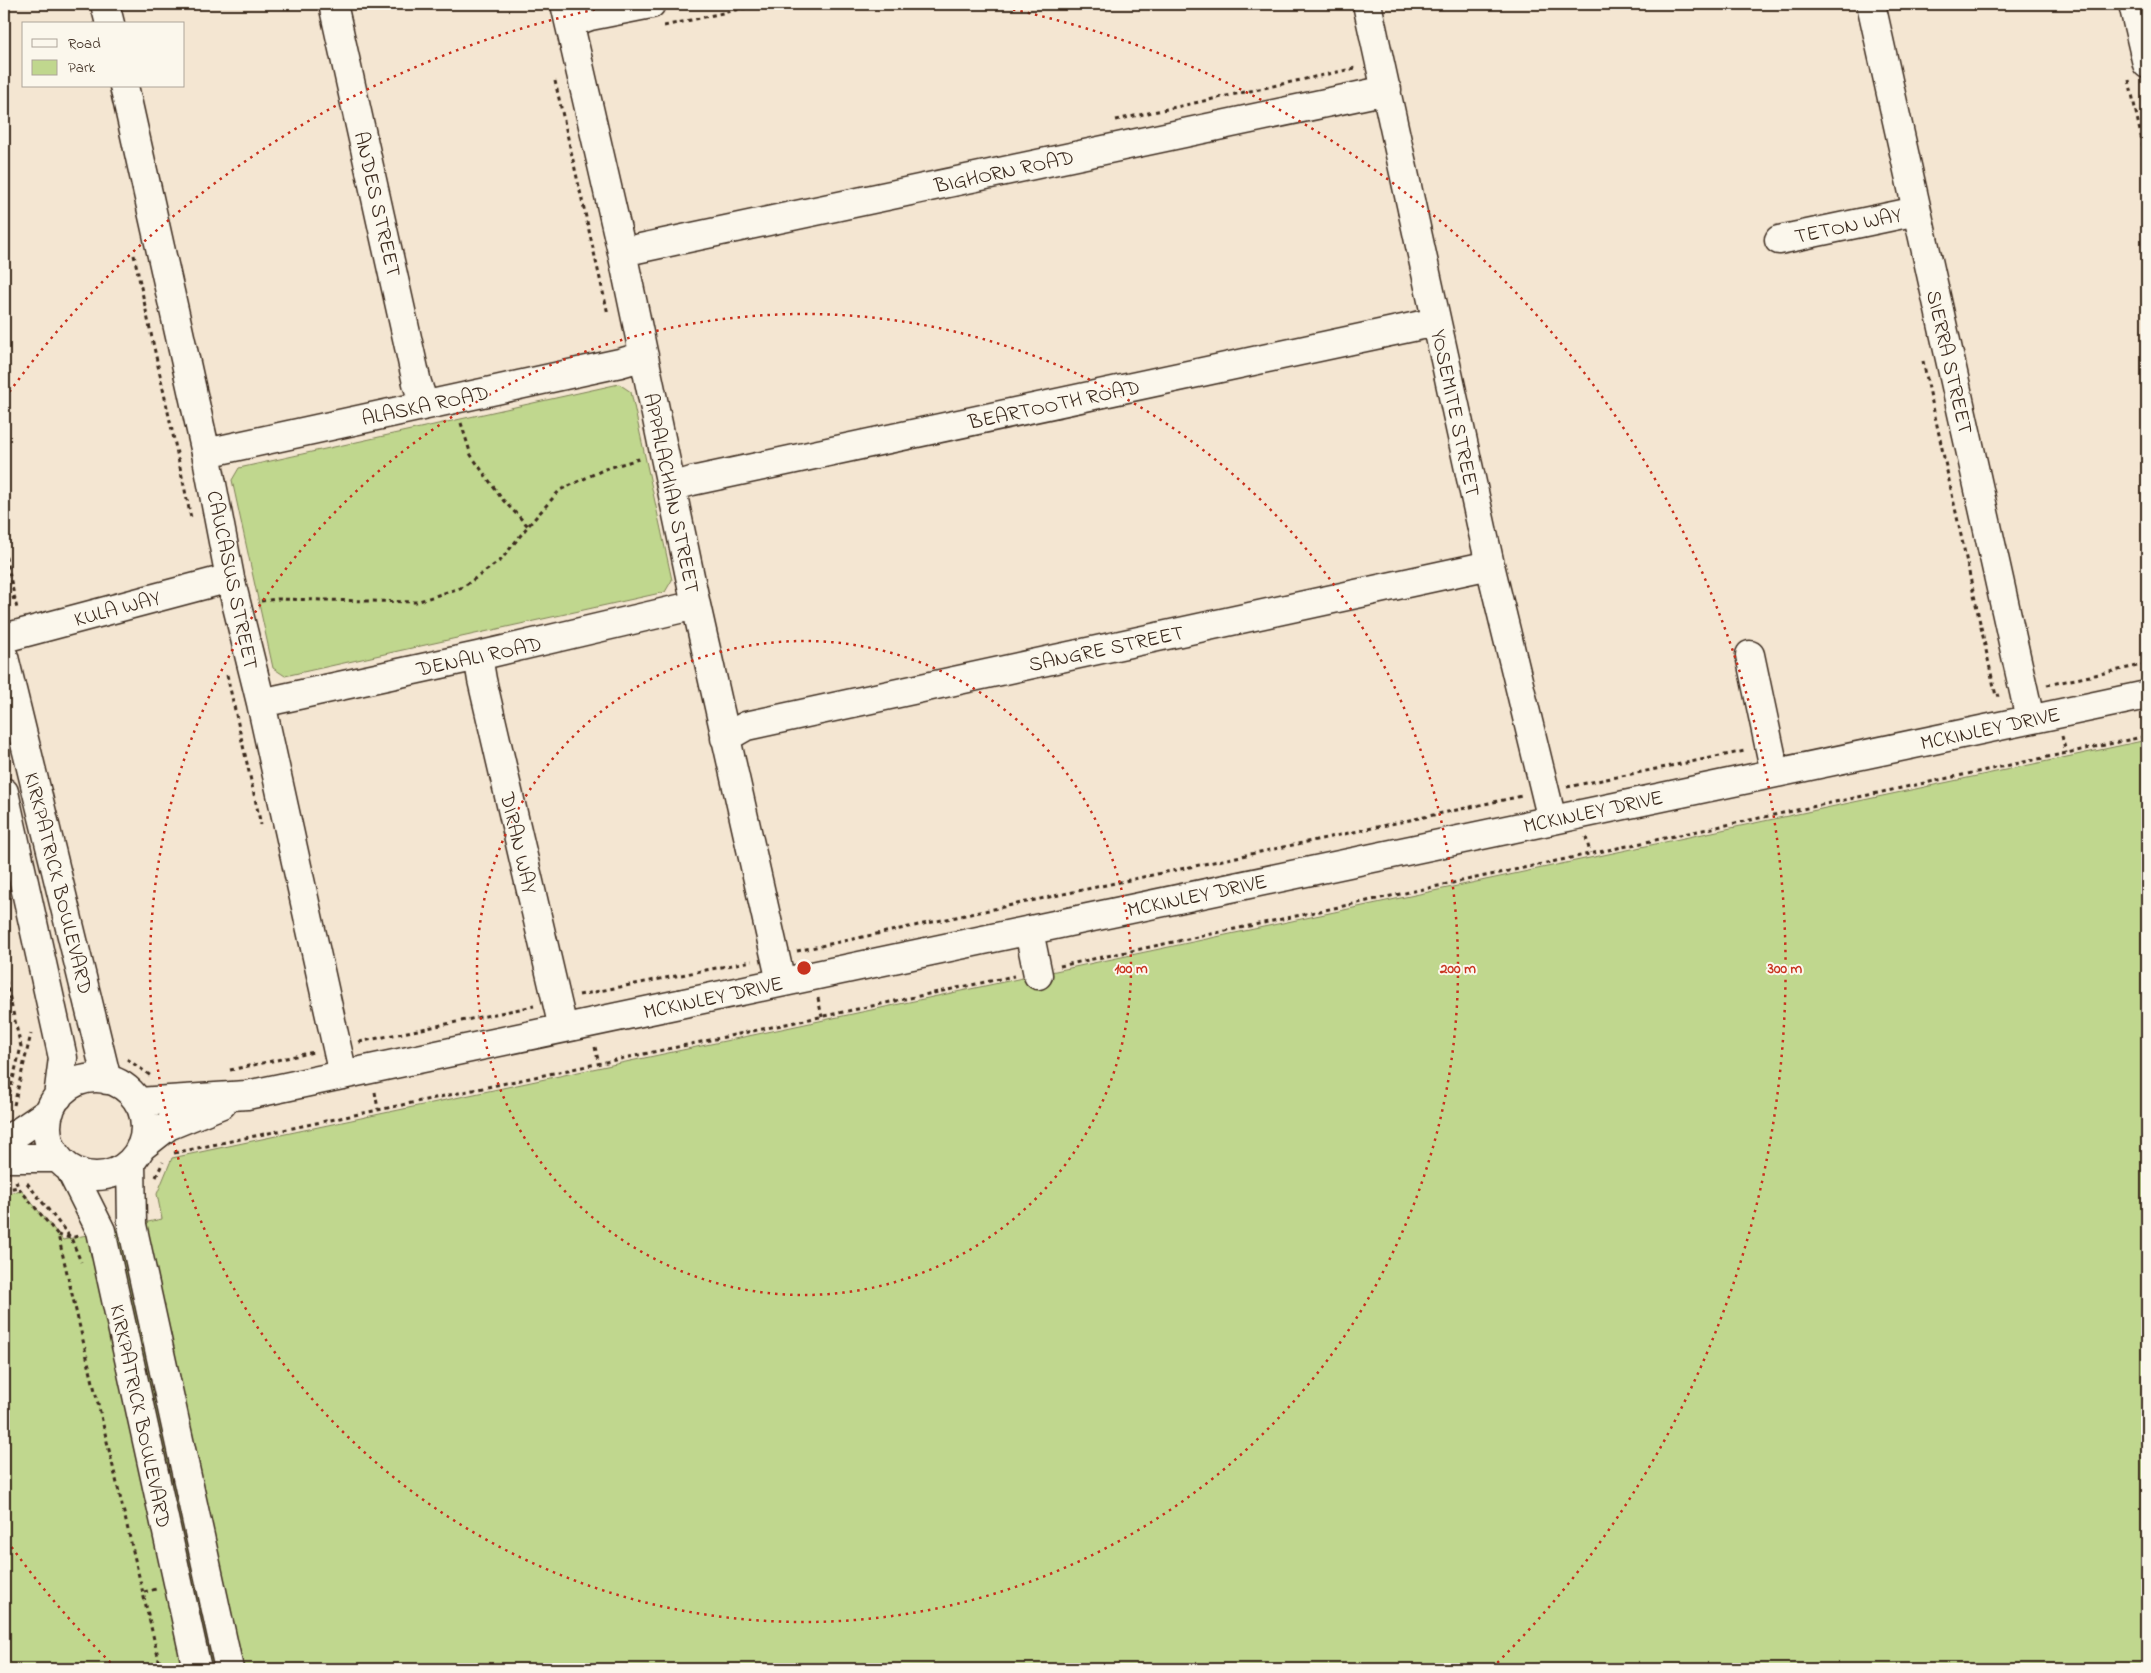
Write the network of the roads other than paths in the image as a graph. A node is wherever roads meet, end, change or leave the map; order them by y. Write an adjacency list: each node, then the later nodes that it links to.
1 (105, 4): 8 (street)
2 (333, 4): 17 (street, ANDES STREET)
3 (1367, 4): 11 (street, YOSEMITE STREET)
4 (1871, 4): 12 (street, SIERRA STREET)
5 (2133, 4): 9 (street)
6 (568, 13): 7 (street); 14 (street, APPALACHIAN STREET)
7 (656, 15)
8 (110, 22)
9 (2147, 64)
10 (124, 88): 18 (street, CAUCASUS STREET)
11 (1387, 90): 14 (street, BIGHORN ROAD); 15 (street, YOSEMITE STREET)
12 (1917, 211): 13 (street, TETON WAY); 29 (street, SIERRA STREET)
13 (1779, 240)
14 (622, 252): 16 (street, APPALACHIAN STREET)
15 (1436, 322): 19 (street, BEARTOOTH ROAD); 20 (street, YOSEMITE STREET)
16 (644, 356): 17 (street, ALASKA ROAD); 19 (street, APPALACHIAN STREET)
17 (424, 404): 18 (street, ALASKA ROAD)
18 (206, 453): 21 (street, CAUCASUS STREET)
19 (672, 487): 22 (street, APPALACHIAN STREET)
20 (1490, 565): 30 (street, SANGRE STREET); 33 (street, YOSEMITE STREET)
21 (230, 578): 23 (street, KULA WAY); 28 (street, CAUCASUS STREET)
22 (696, 605): 25 (street, DENALI ROAD); 30 (street, APPALACHIAN STREET)
23 (4, 638)
24 (1750, 655): 31 (street)
25 (478, 656): 28 (street, DENALI ROAD); 37 (street, DIRAN WAY)
26 (4, 657): 39 (street, KIRKPATRICK BOULEVARD)
27 (2147, 695): 29 (street, MCKINLEY DRIVE)
28 (261, 703): 38 (street, CAUCASUS STREET)
29 (2030, 719): 31 (street, MCKINLEY DRIVE)
30 (725, 738): 36 (street, APPALACHIAN STREET)
31 (1775, 773): 33 (street, MCKINLEY DRIVE)
32 (4, 792): 42 (street, KIRKPATRICK BOULEVARD)
33 (1552, 820): 34 (street, MCKINLEY DRIVE)
34 (1029, 931): 35 (street); 36 (street, MCKINLEY DRIVE)
35 (1038, 973)
36 (781, 982): 37 (street, MCKINLEY DRIVE)
37 (563, 1028): 38 (street, MCKINLEY DRIVE)
38 (343, 1074): 40 (street, MCKINLEY DRIVE)
39 (107, 1080): 41 (street); 42 (street)
40 (247, 1095): 41 (street, MCKINLEY DRIVE); 44 (street, MCKINLEY DRIVE)
41 (138, 1102): 44 (street)
42 (54, 1104): 43 (street); 45 (street)
43 (10, 1144): 45 (street)
44 (136, 1155): 45 (street); 47 (street, KIRKPATRICK BOULEVARD)
45 (64, 1163): 46 (street, KIRKPATRICK BOULEVARD)
46 (196, 1669)
47 (229, 1669)

